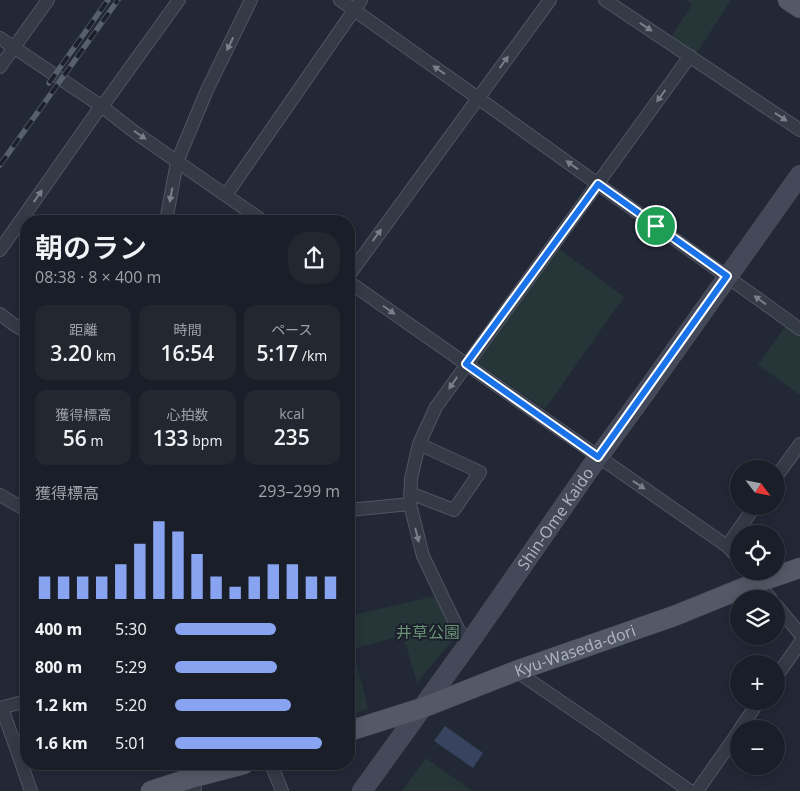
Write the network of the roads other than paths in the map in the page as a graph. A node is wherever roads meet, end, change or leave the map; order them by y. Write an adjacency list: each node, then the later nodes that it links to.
1 (48, 0): 11 (street)
2 (179, 0): 15 (street)
3 (251, 0): 17 (street, one-way to 17)
4 (340, 0): 8 (street)
5 (550, 0): 14 (street, one-way to 5)
6 (605, 0): 12 (street, one-way to 12)
7 (788, 0): 9 (main road)
8 (357, 5): 14 (street, one-way to 8); 20 (street)
9 (800, 8)
10 (0, 38): 11 (street)
11 (14, 47): 13 (street); 15 (street)
12 (690, 56): 16 (street, one-way to 16); 19 (street, one-way to 19)
13 (0, 67)
14 (478, 98): 19 (street, one-way to 14); 26 (street, one-way to 14)
15 (100, 106): 17 (street, one-way to 17); 21 (street, one-way to 15)
16 (800, 130)
17 (177, 162): 20 (street); 22 (street, one-way to 22)
18 (800, 174): 27 (main road, Shin-Ome Kaido)
19 (598, 184): 27 (street); 32 (street)
20 (226, 196): 23 (street)
21 (24, 215)
22 (167, 215)
23 (254, 215)
24 (20, 221): 25 (street, one-way to 24)
25 (0, 250)
26 (355, 267)
27 (727, 276): 31 (street, one-way to 27); 35 (main road, Shin-Ome Kaido)
28 (355, 286): 32 (street, one-way to 32)
29 (0, 314): 30 (street)
30 (20, 328)
31 (800, 329)
32 (466, 364): 33 (street, one-way to 33); 35 (street)
33 (419, 444): 37 (street); 37 (street)
34 (800, 444): 36 (street)
35 (598, 457): 42 (street, one-way to 42); 51 (main road, Shin-Ome Kaido)
36 (785, 465)
37 (410, 498): 40 (street); 51 (street, one-way to 51)
38 (3, 501): 39 (street)
39 (20, 508)
40 (355, 509)
41 (749, 515): 42 (street)
42 (727, 546): 43 (street)
43 (730, 549)
44 (800, 568): 45 (main road, Kyu-Waseda-dori)
45 (785, 571)
46 (747, 580): 54 (main road, Kyu-Waseda-dori)
47 (755, 580): 48 (street)
48 (764, 590)
49 (785, 616): 50 (street)
50 (800, 634)
51 (468, 643): 57 (main road, Shin-Ome Kaido)
52 (800, 643): 53 (street)
53 (785, 664)
54 (516, 672): 57 (main road, Kyu-Waseda-dori); 69 (street)
55 (20, 703): 56 (street)
56 (1, 708): 60 (street)
57 (422, 708): 58 (main road, Kyu-Waseda-dori); 68 (main road, Shin-Ome Kaido)
58 (355, 729)
59 (730, 743): 70 (street)
60 (20, 761)
61 (23, 770): 65 (street)
62 (221, 770): 64 (main road)
63 (273, 770): 67 (street)
64 (194, 777): 66 (main road)
65 (31, 791)
66 (151, 791)
67 (282, 791)
68 (362, 791)
69 (690, 791)
70 (696, 791)

